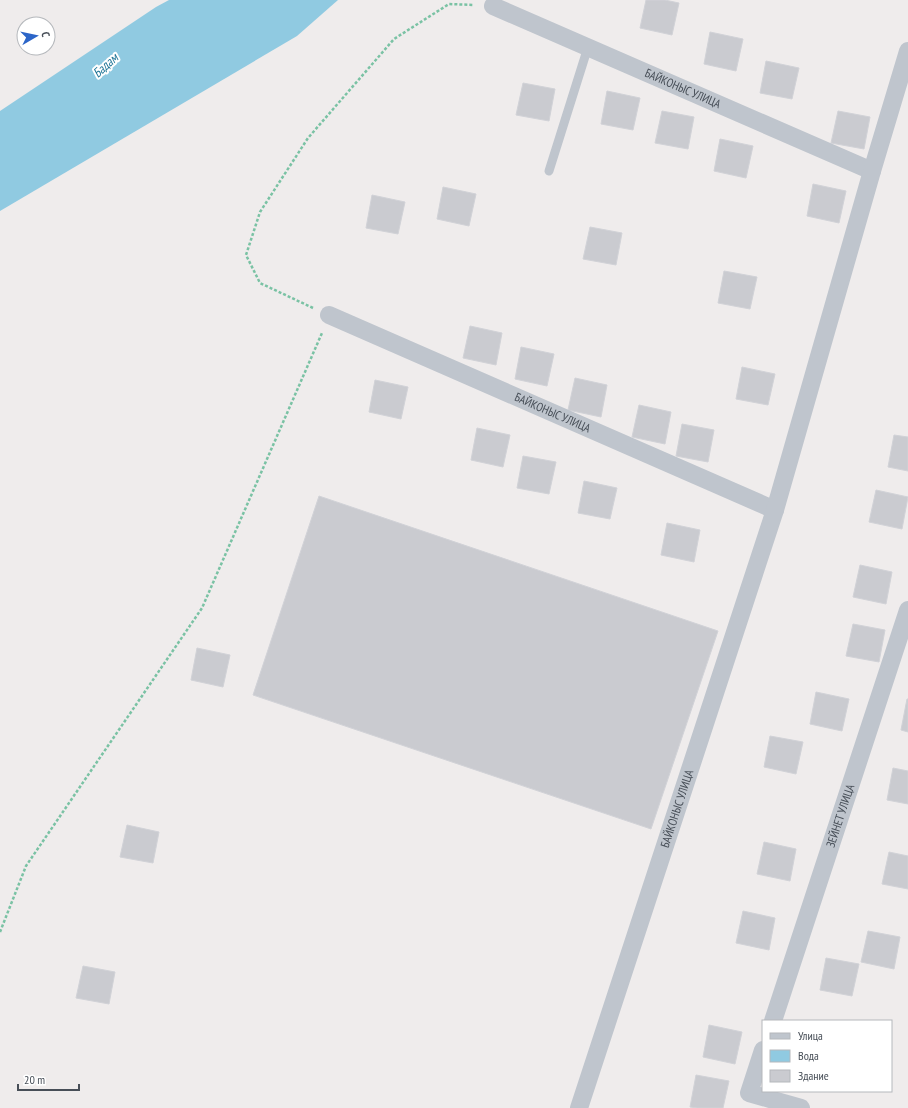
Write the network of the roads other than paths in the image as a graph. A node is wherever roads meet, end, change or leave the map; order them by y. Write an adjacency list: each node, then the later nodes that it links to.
1 (493, 6): 2 (street, БАЙКОНЫС УЛИЦА)
2 (588, 47): 4 (lane); 5 (street, БАЙКОНЫС УЛИЦА)
3 (908, 51): 5 (street, БАЙКОНЫС УЛИЦА)
4 (549, 171)
5 (872, 171): 7 (street, БАЙКОНЫС УЛИЦА)
6 (329, 315): 7 (street, БАЙКОНЫС УЛИЦА)
7 (775, 510): 11 (street, БАЙКОНЫС УЛИЦА)
8 (908, 610): 9 (street, ЗЕЙНЕТ УЛИЦА)
9 (772, 1020)
10 (762, 1053): 12 (street)
11 (580, 1108)
12 (800, 1108)

